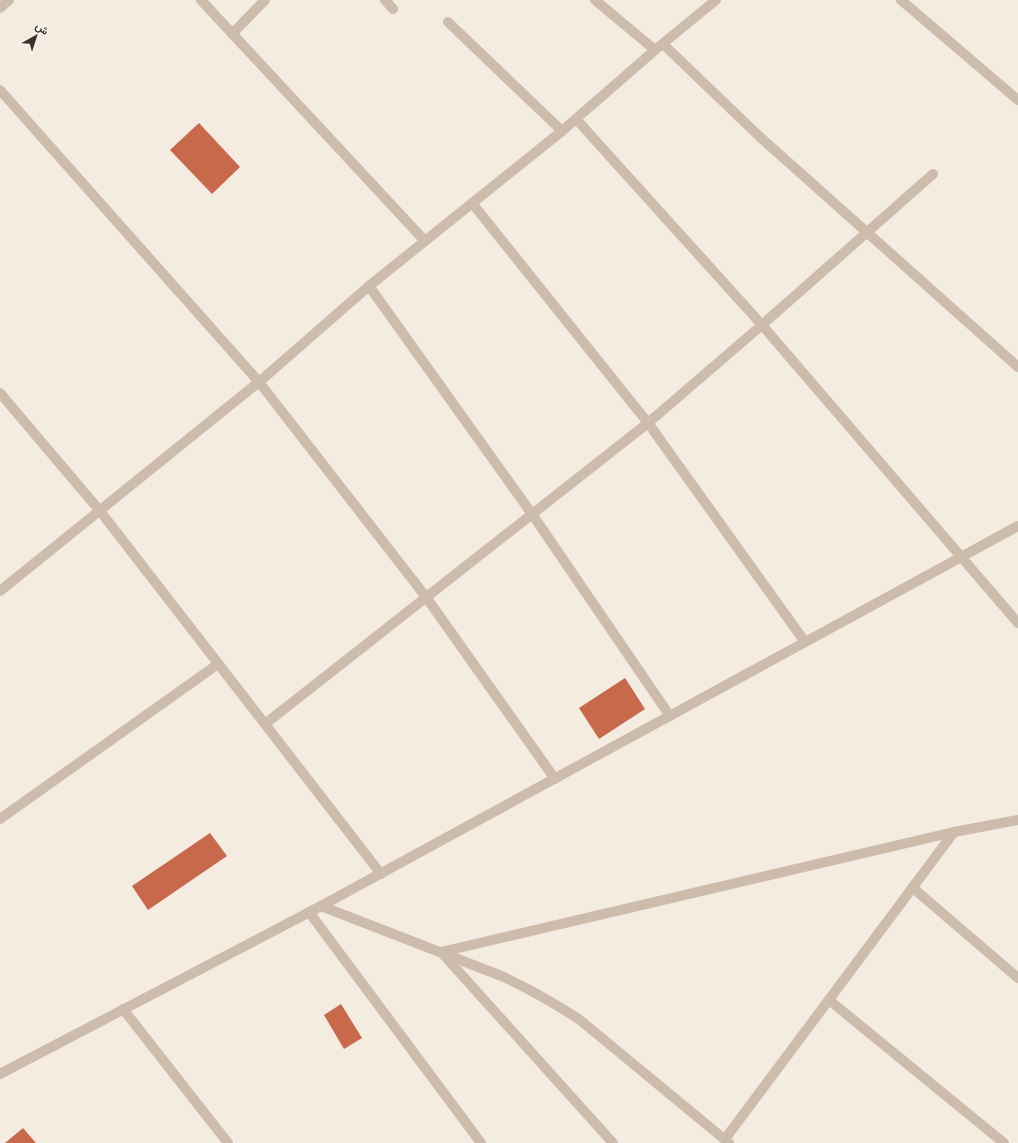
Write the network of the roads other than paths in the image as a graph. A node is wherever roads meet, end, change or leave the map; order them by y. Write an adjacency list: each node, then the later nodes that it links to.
1 (9, 0): 8 (street)
2 (201, 0): 11 (street)
3 (265, 0): 11 (street)
4 (385, 0): 9 (street)
5 (595, 0): 12 (street)
6 (716, 0): 12 (street)
7 (901, 0): 14 (street)
8 (0, 8)
9 (393, 9)
10 (448, 22): 16 (street)
11 (232, 34): 20 (street)
12 (659, 47): 15 (street); 19 (street)
13 (0, 90): 24 (street)
14 (1018, 100)
15 (576, 119): 16 (street); 22 (street)
16 (562, 132): 18 (street)
17 (933, 174): 19 (street)
18 (472, 203): 20 (street); 26 (street)
19 (866, 232): 22 (street); 23 (street)
20 (425, 241): 21 (street)
21 (368, 286): 24 (street); 28 (street)
22 (762, 325): 26 (street); 30 (street)
23 (1018, 367)
24 (259, 382): 27 (street); 32 (street)
25 (0, 393): 27 (street)
26 (648, 423): 28 (street); 34 (street)
27 (100, 511): 31 (street); 35 (street)
28 (532, 514): 32 (street); 36 (street)
29 (1018, 526): 30 (street)
30 (960, 558): 33 (street); 34 (street)
31 (0, 591)
32 (426, 597): 37 (street); 38 (street)
33 (1018, 623)
34 (806, 642): 36 (street)
35 (218, 664): 37 (street); 39 (street)
36 (670, 716): 38 (street)
37 (265, 724): 42 (street)
38 (555, 778): 42 (street)
39 (0, 819)
40 (1018, 820): 41 (street)
41 (954, 832): 43 (street); 46 (street)
42 (380, 874): 44 (street)
43 (913, 888): 47 (street); 48 (street)
44 (321, 906): 45 (street); 46 (street)
45 (309, 912): 49 (street); 53 (street)
46 (441, 952): 51 (street); 54 (street)
47 (1018, 978)
48 (828, 1000): 51 (street); 55 (street)
49 (123, 1009): 50 (street); 52 (street)
50 (1, 1071)
51 (727, 1141)
52 (228, 1143)
53 (482, 1143)
54 (613, 1143)
55 (1004, 1143)

